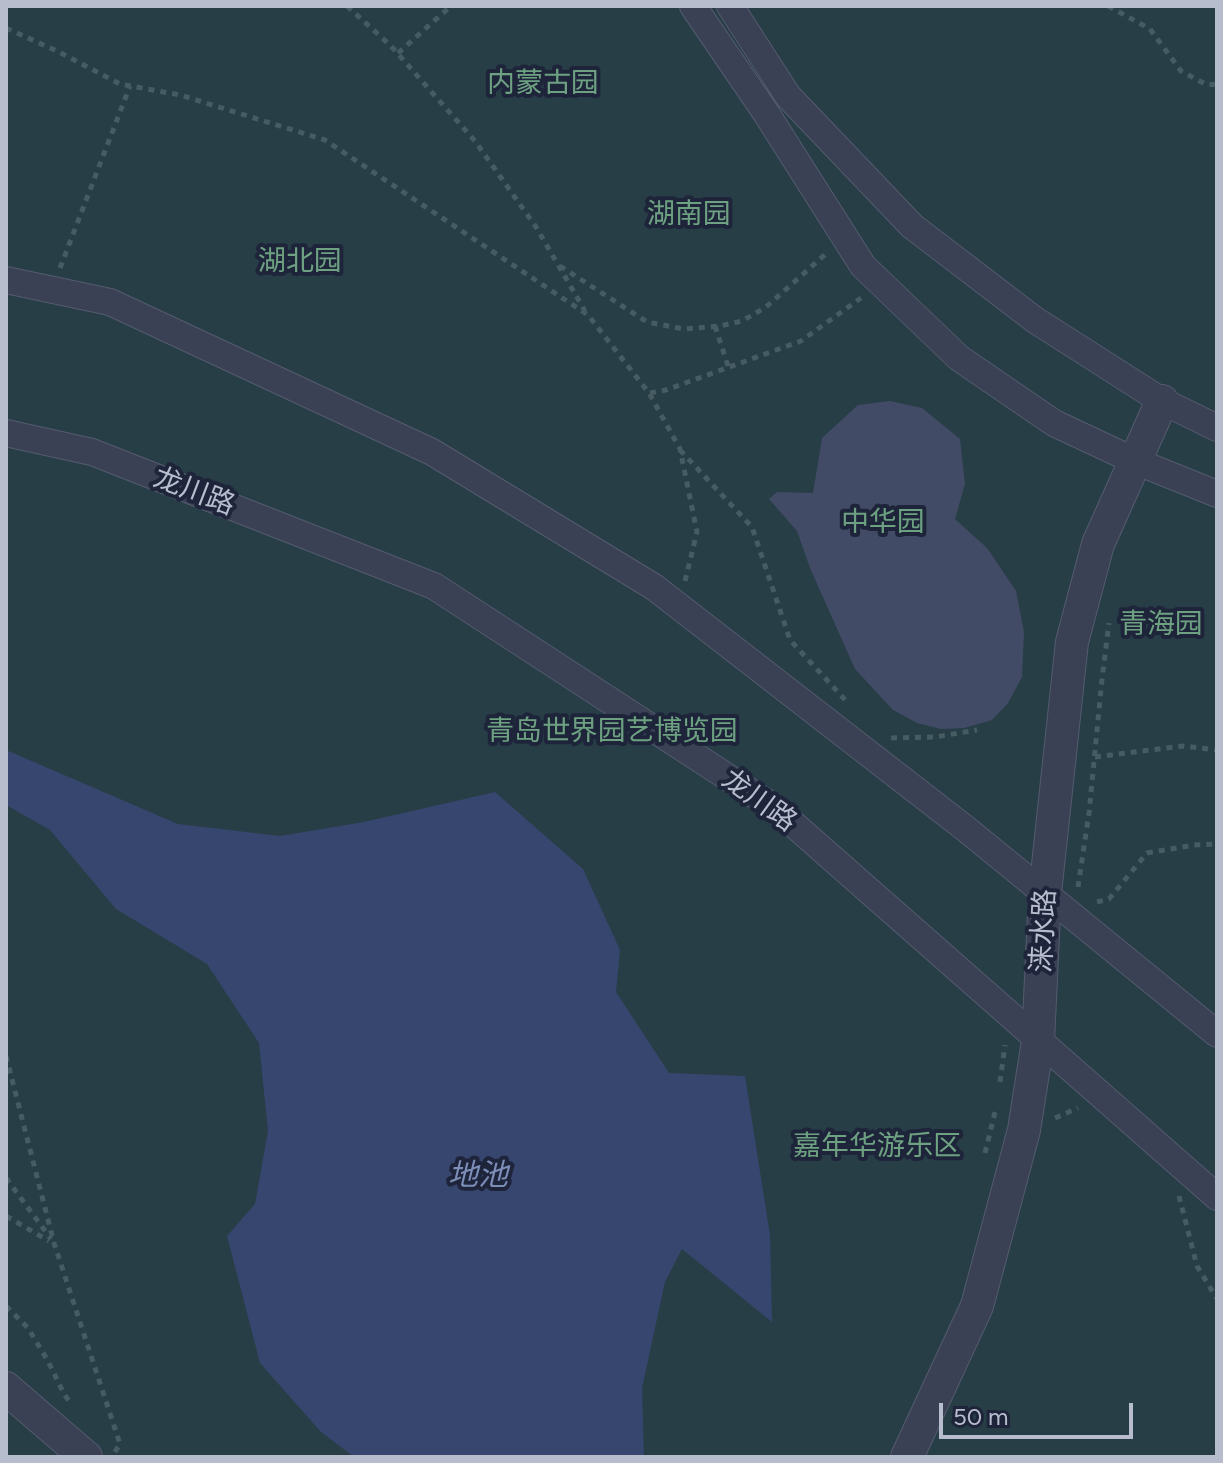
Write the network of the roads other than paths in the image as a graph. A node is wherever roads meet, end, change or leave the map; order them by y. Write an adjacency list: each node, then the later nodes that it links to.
1 (693, 6): 7 (street)
2 (730, 6): 4 (street)
3 (6, 280): 9 (street)
4 (1162, 401): 5 (street); 7 (street, 涞水路)
5 (1217, 428)
6 (6, 433): 11 (street, 龙川路)
7 (1135, 461): 8 (street); 9 (street, 涞水路)
8 (1217, 494)
9 (1045, 893): 10 (street); 11 (street, 涞水路)
10 (1217, 1034)
11 (1038, 1041): 12 (street, 龙川路); 15 (street, 涞水路)
12 (1217, 1197)
13 (6, 1388): 14 (street)
14 (103, 1453)
15 (907, 1457)

